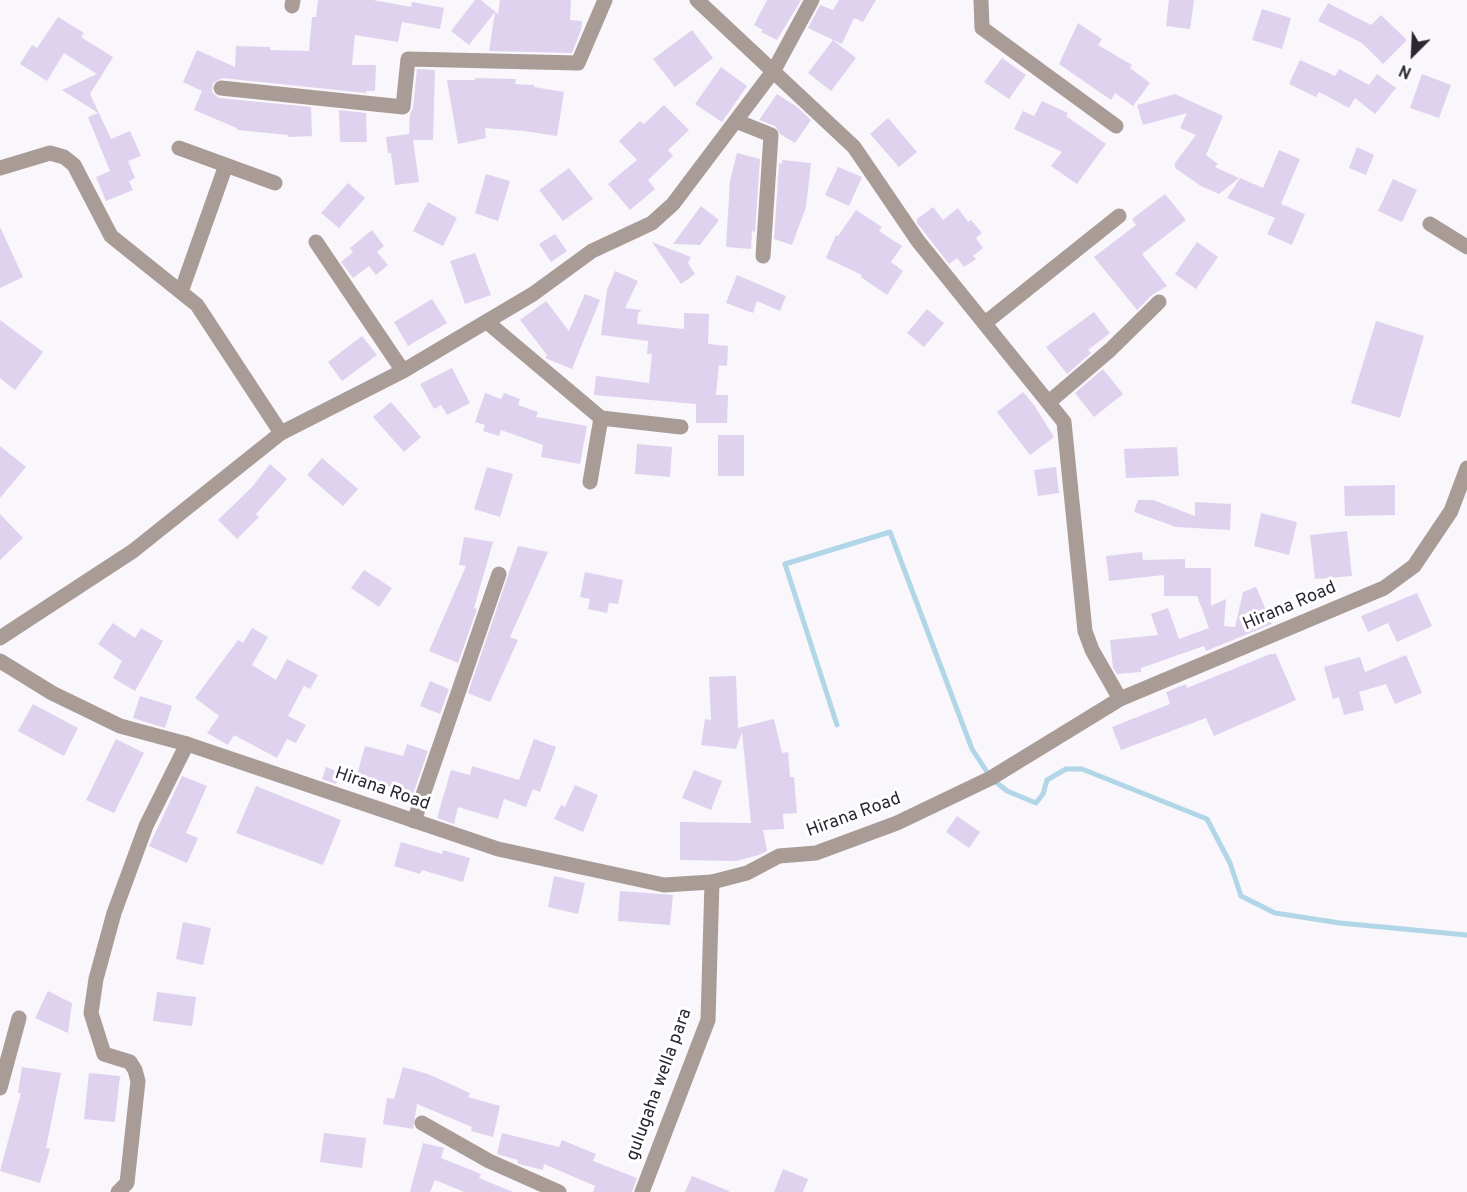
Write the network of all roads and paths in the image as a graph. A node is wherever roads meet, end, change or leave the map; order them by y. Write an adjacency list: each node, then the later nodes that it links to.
1 (605, 0): 6 (street)
2 (697, 0): 5 (street)
3 (812, 0): 5 (street)
4 (981, 0): 8 (street)
5 (774, 70): 7 (street); 21 (street)
6 (221, 88)
7 (736, 121): 17 (street); 20 (street)
8 (1116, 126)
9 (179, 148): 10 (street)
10 (226, 165): 12 (street); 18 (street)
11 (0, 168): 18 (street)
12 (275, 183)
13 (1119, 216): 21 (street)
14 (1430, 224): 16 (street)
15 (316, 243): 22 (street)
16 (1467, 246)
17 (763, 256)
18 (181, 292): 26 (street)
19 (1159, 302): 23 (street)
20 (487, 322): 22 (street); 24 (street)
21 (985, 323): 23 (street)
22 (403, 371): 26 (street)
23 (1048, 402): 32 (street)
24 (601, 418): 25 (street); 28 (street)
25 (681, 427)
26 (281, 433): 30 (street)
27 (1467, 468): 32 (street, Hirana Road)
28 (590, 482)
29 (499, 574): 34 (street)
30 (0, 638)
31 (0, 661): 33 (street, Hirana Road)
32 (1119, 699): 35 (street, Hirana Road)
33 (187, 744): 34 (street, Hirana Road); 39 (street)
34 (414, 822): 35 (street, Hirana Road)
35 (712, 882): 41 (street, gulugaha wella para)
36 (19, 1018): 37 (street)
37 (0, 1088)
38 (422, 1123): 40 (street)
39 (118, 1192)
40 (559, 1192)
41 (642, 1192)

